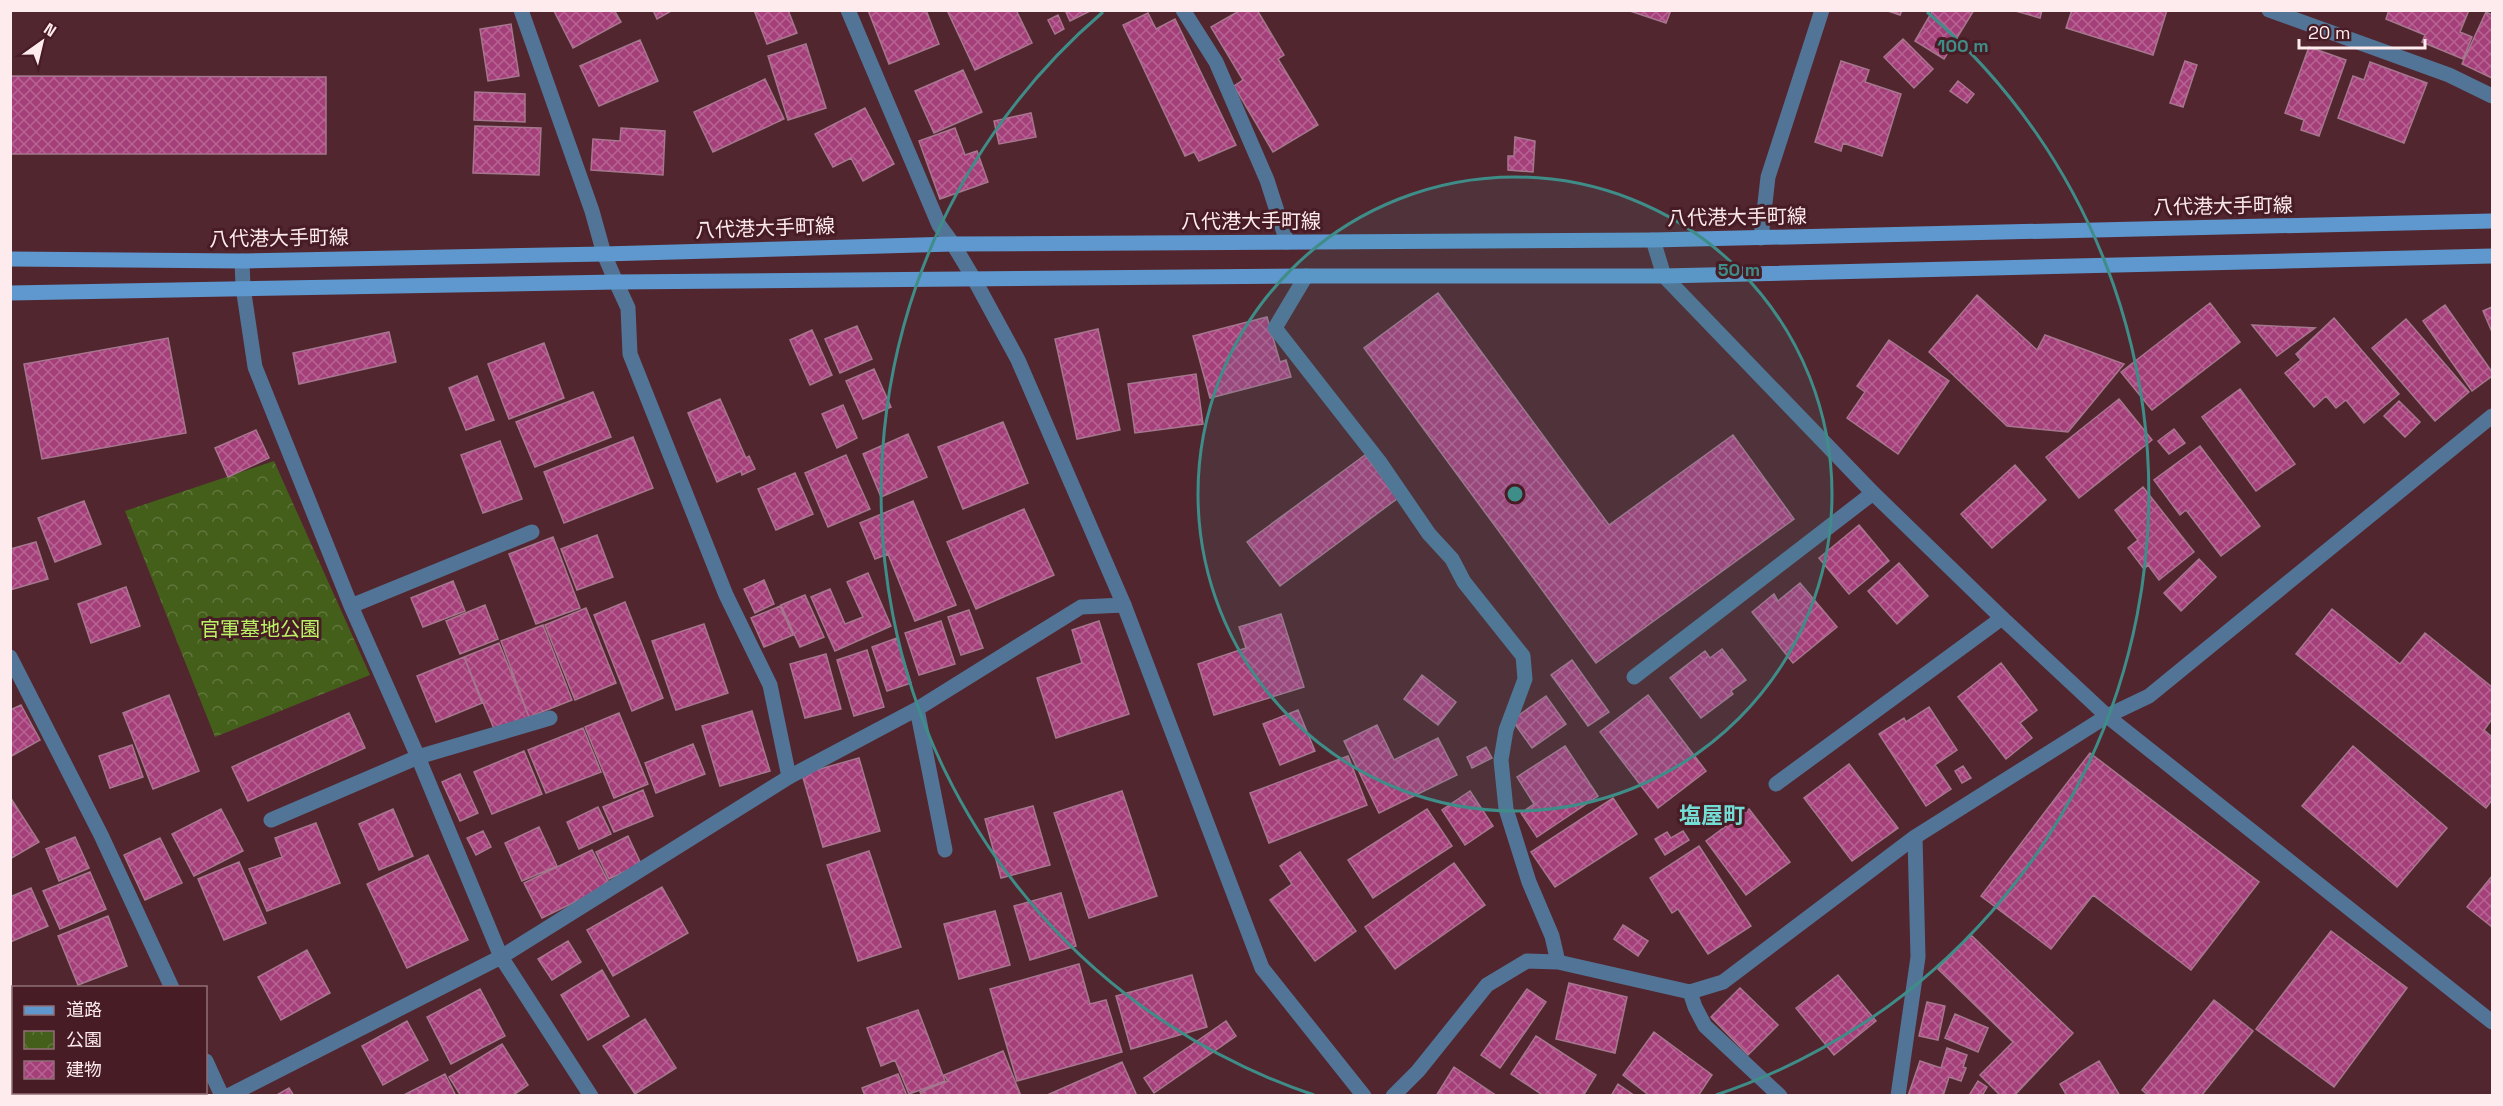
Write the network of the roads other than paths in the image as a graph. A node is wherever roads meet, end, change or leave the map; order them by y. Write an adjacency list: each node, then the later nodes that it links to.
1 (521, 10): 12 (street)
2 (848, 10): 11 (street)
3 (1183, 10): 10 (street)
4 (1822, 10): 8 (street)
5 (2269, 10): 6 (street)
6 (2493, 96)
7 (2493, 221): 8 (main road, 八代港大手町線)
8 (1761, 238): 9 (main road, 八代港大手町線)
9 (1653, 240): 10 (main road, 八代港大手町線); 17 (street)
10 (1287, 242): 11 (main road, 八代港大手町線)
11 (953, 244): 12 (main road, 八代港大手町線); 18 (street)
12 (604, 254): 15 (main road, 八代港大手町線); 19 (street)
13 (2493, 256): 17 (main road)
14 (10, 258): 15 (main road, 八代港大手町線)
15 (242, 261): 20 (street)
16 (1306, 276): 17 (main road); 18 (main road); 40 (street)
17 (1664, 276): 23 (street)
18 (974, 279): 19 (main road); 25 (street)
19 (616, 282): 20 (main road); 34 (street)
20 (243, 287): 21 (main road); 26 (street)
21 (10, 293)
22 (2493, 416): 31 (street)
23 (1873, 493): 27 (street); 29 (street)
24 (531, 532): 26 (street)
25 (1124, 605): 30 (street); 48 (street)
26 (351, 606): 33 (street)
27 (2002, 618): 31 (street); 35 (street)
28 (10, 657): 41 (street)
29 (1634, 677)
30 (918, 709): 34 (street); 38 (street)
31 (2107, 716): 37 (street); 43 (street)
32 (550, 718): 33 (street)
33 (418, 758): 36 (street); 39 (street)
34 (789, 777): 39 (street)
35 (1776, 784)
36 (271, 820)
37 (1914, 837): 42 (street); 51 (street)
38 (945, 850)
39 (501, 957): 46 (street); 47 (street)
40 (1558, 962): 42 (street); 49 (street)
41 (172, 986)
42 (1690, 992): 50 (street)
43 (2493, 1022)
44 (207, 1063): 45 (street)
45 (222, 1095)
46 (228, 1095)
47 (591, 1095)
48 (1364, 1095)
49 (1393, 1095)
50 (1780, 1095)
51 (1898, 1095)

